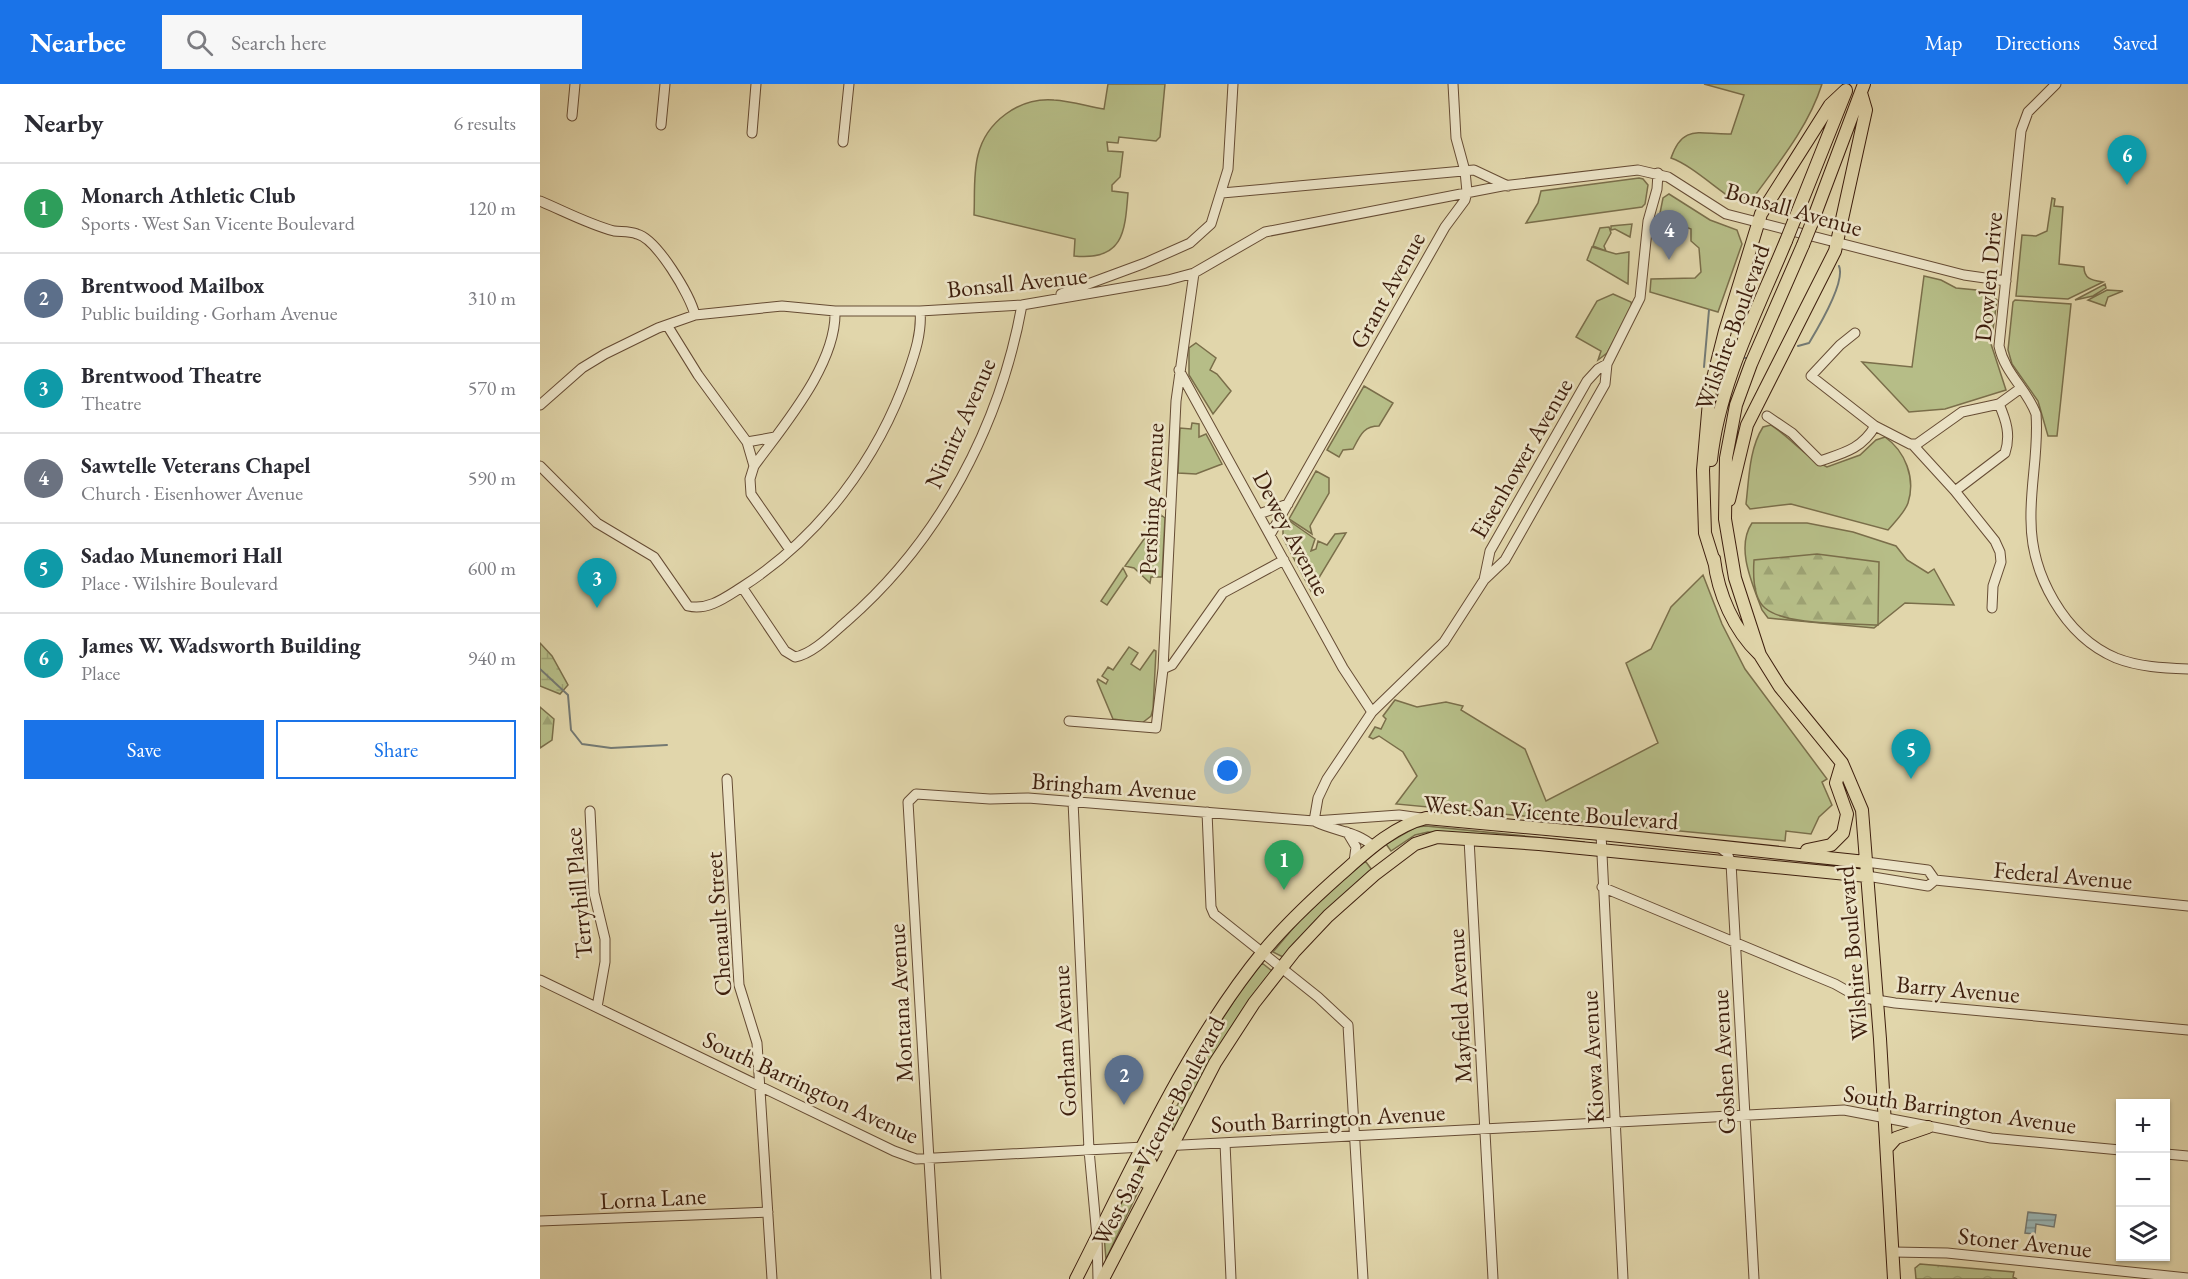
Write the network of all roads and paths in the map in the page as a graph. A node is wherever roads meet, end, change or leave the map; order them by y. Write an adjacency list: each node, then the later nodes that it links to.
1 (575, 84): 10 (street)
2 (665, 84): 11 (street)
3 (756, 84): 12 (street)
4 (849, 84): 13 (street)
5 (1233, 84): 18 (street)
6 (1453, 84): 14 (street)
7 (2056, 84): 23 (street, Dowlen Drive)
8 (1847, 87): 20 (main road); 52 (main road, Wilshire Boulevard, bridge)
9 (1863, 89): 21 (main road); 47 (main road, Wilshire Boulevard, bridge)
10 (572, 116)
11 (661, 125)
12 (752, 133)
13 (843, 142)
14 (1465, 171): 16 (street); 17 (street); 18 (street)
15 (1658, 173): 16 (street, Bonsall Avenue); 20 (street, Bonsall Avenue); 31 (street, Eisenhower Avenue)
16 (1508, 186): 17 (street, Bonsall Avenue)
17 (1467, 192): 22 (street, Bonsall Avenue); 46 (street, Grant Avenue)
18 (1222, 193): 24 (street)
19 (540, 201): 28 (street)
20 (1758, 222): 21 (street, Bonsall Avenue); 52 (main road)
21 (1837, 243): 23 (street, Bonsall Avenue); 47 (main road)
22 (1194, 273): 24 (street, Bonsall Avenue); 32 (street, Pershing Avenue)
23 (2006, 281): 33 (street, Dowlen Drive)
24 (1054, 298): 25 (street, Bonsall Avenue)
25 (1022, 305): 27 (street, Bonsall Avenue); 54 (street, Nimitz Avenue)
26 (835, 311): 27 (street, Bonsall Avenue); 28 (street, Bonsall Avenue); 38 (street)
27 (920, 311): 50 (street)
28 (695, 315): 29 (street, Bonsall Avenue)
29 (667, 325): 35 (street, Bonsall Avenue); 39 (street)
30 (1855, 333): 37 (street)
31 (1606, 364): 43 (street, Eisenhower Avenue); 44 (street, Eisenhower Avenue)
32 (1179, 370): 48 (street, Dewey Avenue); 57 (street, Pershing Avenue)
33 (2021, 388): 34 (street); 58 (street, Dowlen Drive)
34 (1999, 404): 40 (street); 45 (street)
35 (540, 405)
36 (1767, 416): 37 (street)
37 (1875, 426): 40 (street)
38 (775, 437): 39 (street); 42 (street)
39 (747, 442): 42 (street)
40 (1913, 445): 45 (street)
41 (540, 466): 54 (street)
42 (754, 466): 50 (street)
43 (1537, 467): 44 (street); 53 (street, Eisenhower Avenue)
44 (1553, 476): 53 (street, Eisenhower Avenue)
45 (1955, 490): 55 (street)
46 (1288, 504): 48 (street); 49 (street, Grant Avenue)
47 (1725, 513): 56 (main road, Wilshire Boulevard)
48 (1259, 514): 49 (street, Dewey Avenue)
49 (1270, 535): 51 (street, Dewey Avenue)
50 (790, 550): 54 (street)
51 (1284, 560): 57 (street); 59 (street, Dewey Avenue)
52 (1715, 565): 56 (main road, Wilshire Boulevard)
53 (1484, 580): 59 (street, Eisenhower Avenue)
54 (742, 587)
55 (1992, 608)
56 (1760, 655): 61 (main road, Wilshire Boulevard)
57 (1163, 669): 60 (street, Pershing Avenue)
58 (2188, 669)
59 (1372, 712): 68 (street, Eisenhower Avenue)
60 (1069, 721)
61 (1842, 763): 74 (main road); 78 (main road, Wilshire Boulevard)
62 (727, 779): 93 (street, Chenault Street)
63 (911, 797): 64 (street, Bringham Avenue); 108 (street, Montana Avenue)
64 (1073, 801): 66 (street, Bringham Avenue); 104 (street, Gorham Avenue)
65 (590, 812): 90 (street, Terryhill Place)
66 (1208, 812): 68 (street, Bringham Avenue); 86 (street)
67 (1426, 818): 68 (street, Bringham Avenue); 70 (main road, West San Vicente Boulevard); 72 (main road, West San Vicente Boulevard)
68 (1314, 821): 69 (street, Bringham Avenue)
69 (1347, 832): 72 (street, Bringham Avenue); 77 (street)
70 (1601, 834): 73 (main road, West San Vicente Boulevard); 75 (street, Kiowa Avenue)
71 (1469, 839): 75 (main road, West San Vicente Boulevard); 76 (main road, West San Vicente Boulevard); 98 (street, Mayfield Avenue)
72 (1374, 847): 76 (main road); 77 (main road, West San Vicente Boulevard)
73 (1719, 847): 74 (main road, West San Vicente Boulevard); 79 (street)
74 (1748, 850): 78 (main road, West San Vicente Boulevard)
75 (1601, 851): 79 (main road, West San Vicente Boulevard); 83 (street, Kiowa Avenue)
76 (1402, 852): 80 (main road, West San Vicente Boulevard)
77 (1354, 862): 80 (main road); 86 (main road, West San Vicente Boulevard)
78 (1866, 862): 81 (main road, Wilshire Boulevard); 82 (street, Federal Avenue)
79 (1731, 863): 81 (main road, West San Vicente Boulevard); 85 (street, Goshen Avenue)
80 (1374, 875): 87 (main road, West San Vicente Boulevard)
81 (1867, 876): 82 (street, Federal Avenue); 89 (main road, Wilshire Boulevard)
82 (1935, 880): 84 (street, Federal Avenue)
83 (1602, 887): 85 (street, Barry Avenue); 96 (street, Kiowa Avenue)
84 (2188, 906)
85 (1736, 943): 89 (street, Barry Avenue); 94 (street, Goshen Avenue)
86 (1262, 953): 87 (street); 92 (main road, West San Vicente Boulevard)
87 (1281, 967): 99 (street); 101 (main road, West San Vicente Boulevard)
88 (540, 980): 90 (street, South Barrington Avenue)
89 (1876, 1001): 91 (street, Barry Avenue); 95 (main road, Wilshire Boulevard)
90 (597, 1007): 93 (street, South Barrington Avenue)
91 (2188, 1030)
92 (1190, 1062): 101 (main road); 102 (main road, West San Vicente Boulevard)
93 (760, 1086): 108 (street, South Barrington Avenue); 109 (street, Chenault Street)
94 (1746, 1115): 95 (street, South Barrington Avenue); 96 (street, South Barrington Avenue); 123 (street, Goshen Avenue)
95 (1885, 1116): 97 (street, South Barrington Avenue); 103 (main road, Wilshire Boulevard)
96 (1616, 1121): 98 (street, South Barrington Avenue); 122 (street, Kiowa Avenue)
97 (1928, 1127): 103 (main road); 105 (street, South Barrington Avenue)
98 (1485, 1129): 99 (street, South Barrington Avenue); 121 (street, Mayfield Avenue)
99 (1355, 1136): 100 (street, South Barrington Avenue); 120 (street)
100 (1225, 1143): 101 (street, South Barrington Avenue); 119 (street)
101 (1171, 1146): 102 (street, South Barrington Avenue); 112 (main road, West San Vicente Boulevard)
102 (1143, 1147): 104 (street, South Barrington Avenue); 111 (main road, West San Vicente Boulevard); 112 (main road)
103 (1887, 1148): 113 (main road, Wilshire Boulevard)
104 (1089, 1150): 108 (street, South Barrington Avenue); 111 (street, Gorham Avenue)
105 (2116, 1150)
106 (2170, 1154): 107 (street)
107 (2188, 1156)
108 (928, 1161): 116 (street, Montana Avenue)
109 (768, 1212): 110 (street, Lorna Lane); 115 (street, Chenault Street)
110 (540, 1221)
111 (1098, 1237): 117 (main road, West San Vicente Boulevard); 118 (street, Gorham Avenue)
112 (1120, 1245): 118 (main road, West San Vicente Boulevard)
113 (1893, 1252): 114 (street, Stoner Avenue); 124 (main road, Wilshire Boulevard)
114 (2188, 1278)
115 (772, 1279)
116 (936, 1279)
117 (1076, 1279)
118 (1100, 1279)
119 (1232, 1279)
120 (1363, 1279)
121 (1493, 1279)
122 (1623, 1279)
123 (1754, 1279)
124 (1894, 1279)

